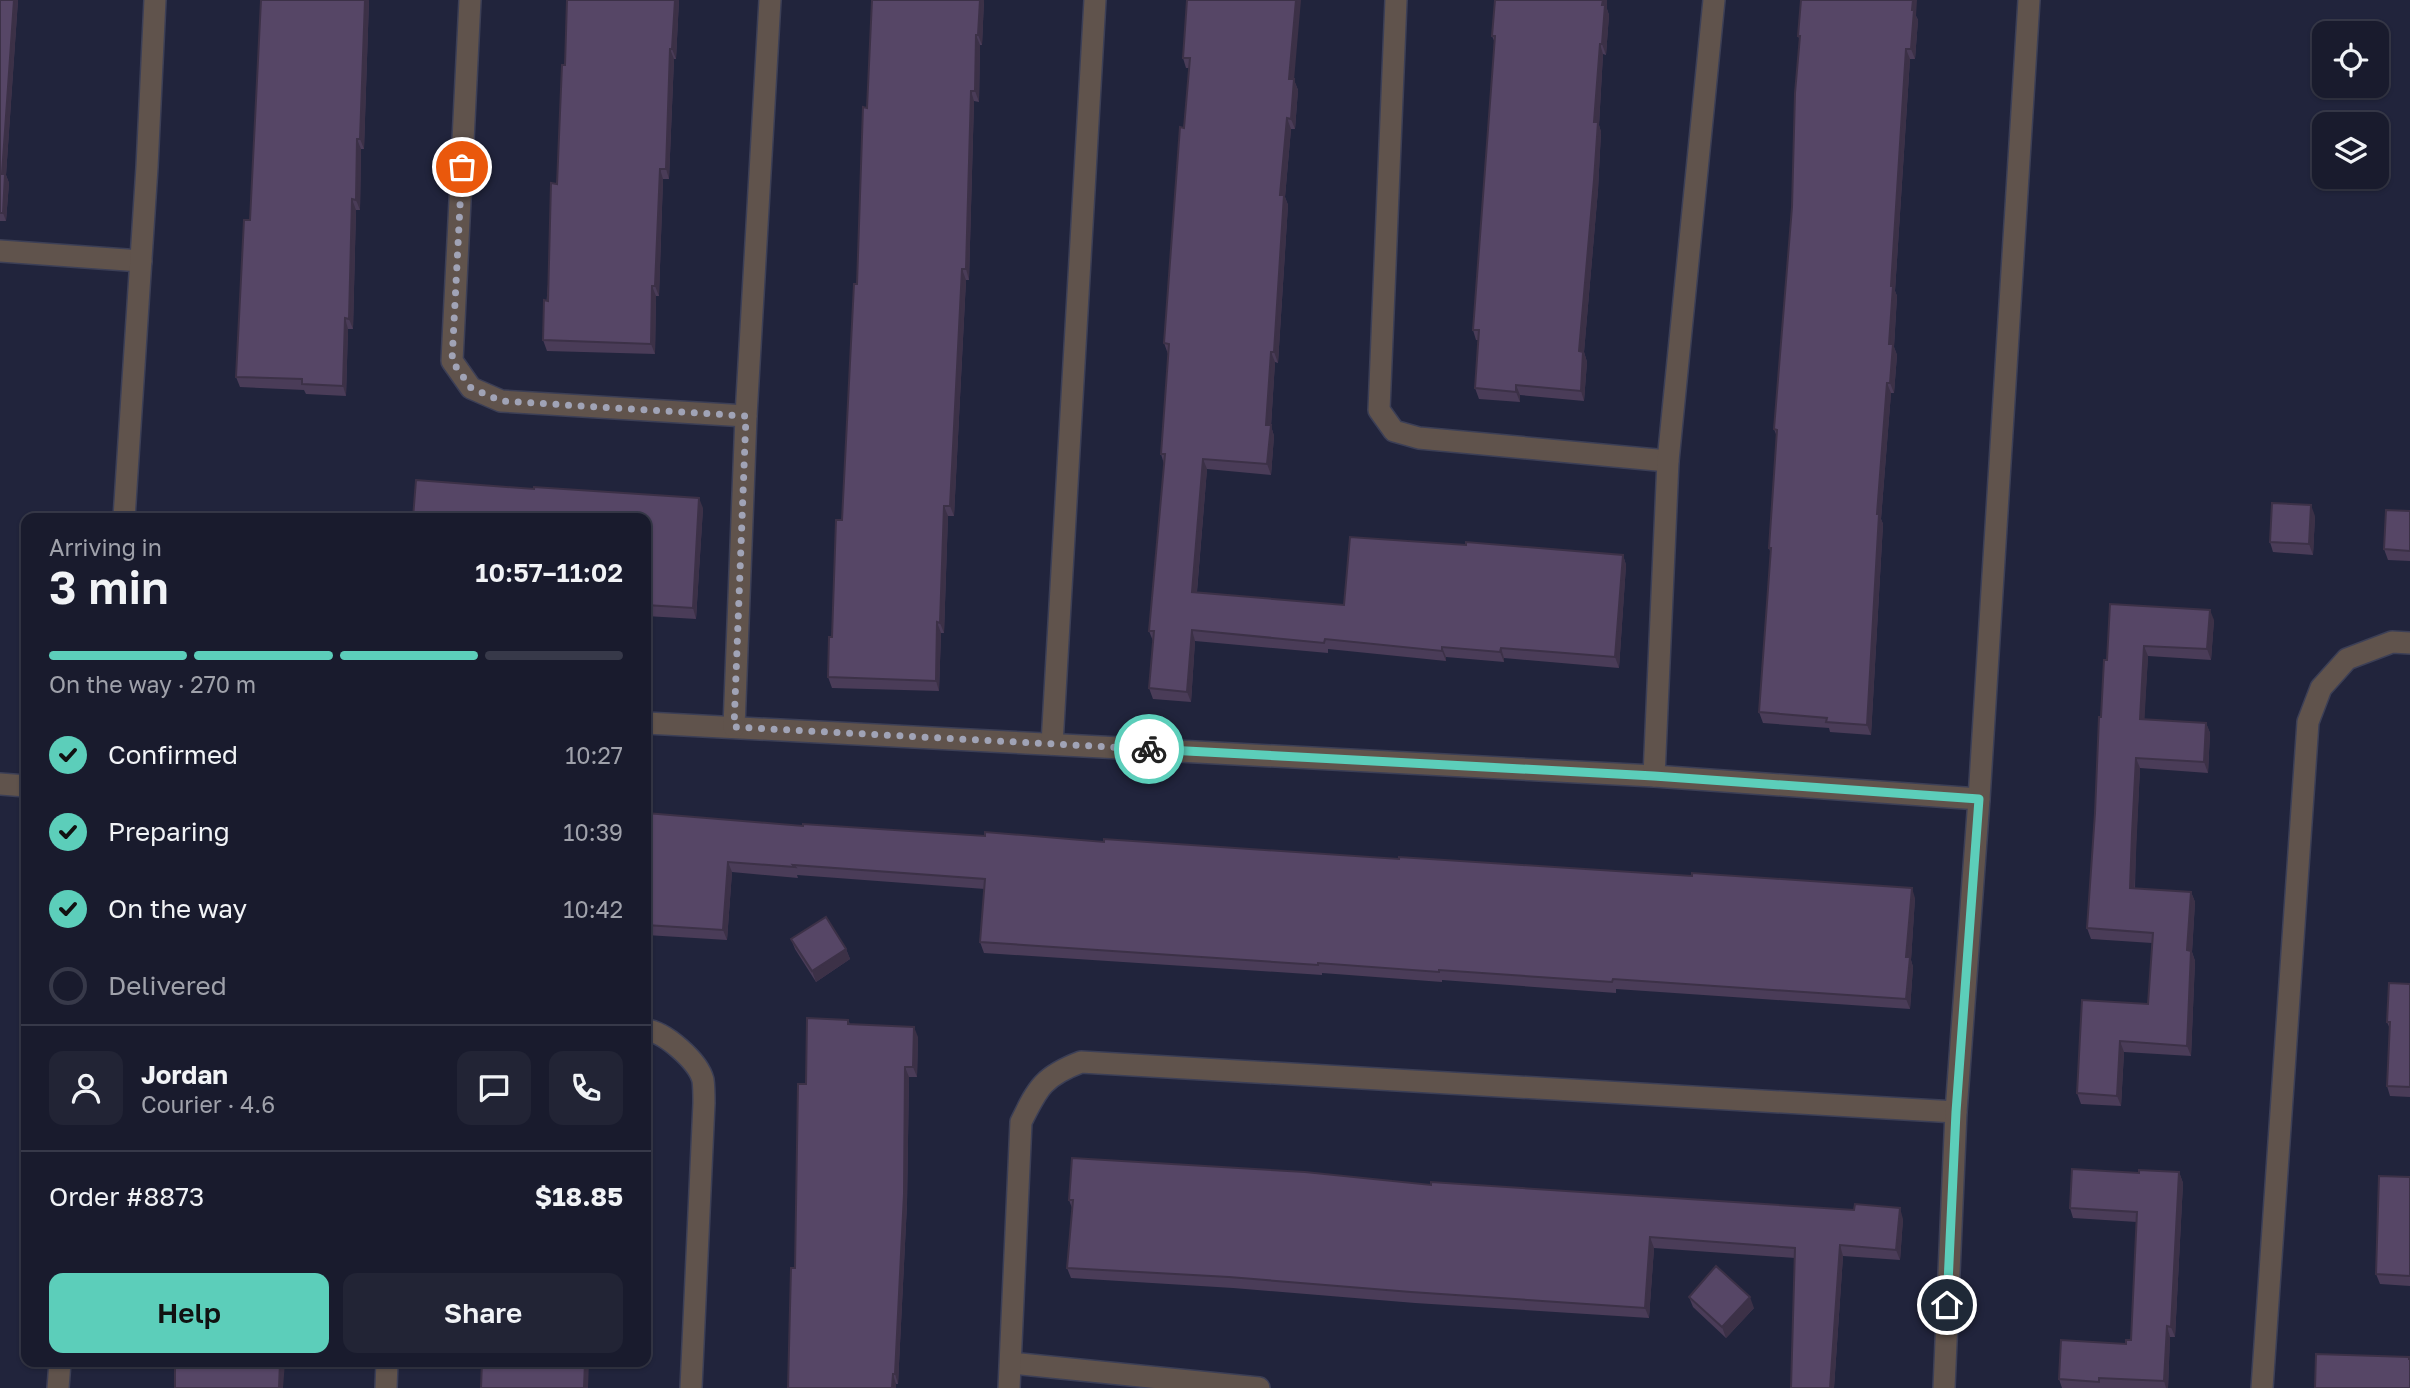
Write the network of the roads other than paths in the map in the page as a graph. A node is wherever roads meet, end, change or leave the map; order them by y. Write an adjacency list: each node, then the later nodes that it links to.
1 (155, 0): 9 (street)
2 (470, 0): 10 (street)
3 (770, 0): 10 (street)
4 (1095, 0): 16 (street)
5 (1396, 0): 11 (street)
6 (1714, 0): 11 (street)
7 (2029, 0): 20 (street)
8 (0, 251): 9 (street)
9 (141, 261): 12 (street)
10 (746, 416): 15 (street)
11 (1668, 461): 17 (street)
12 (124, 513)
13 (2410, 643): 32 (street)
14 (651, 723): 15 (street)
15 (734, 727): 16 (street)
16 (1052, 744): 17 (street)
17 (1654, 776): 20 (street)
18 (0, 784): 19 (street)
19 (21, 786)
20 (1979, 799): 22 (street)
21 (651, 1031): 28 (street)
22 (1956, 1112): 23 (street); 31 (street)
23 (1010, 1363): 29 (street); 30 (street)
24 (60, 1367): 26 (street)
25 (387, 1367): 27 (street)
26 (58, 1388)
27 (386, 1388)
28 (691, 1388)
29 (1009, 1388)
30 (1259, 1388)
31 (1944, 1388)
32 (2262, 1388)

